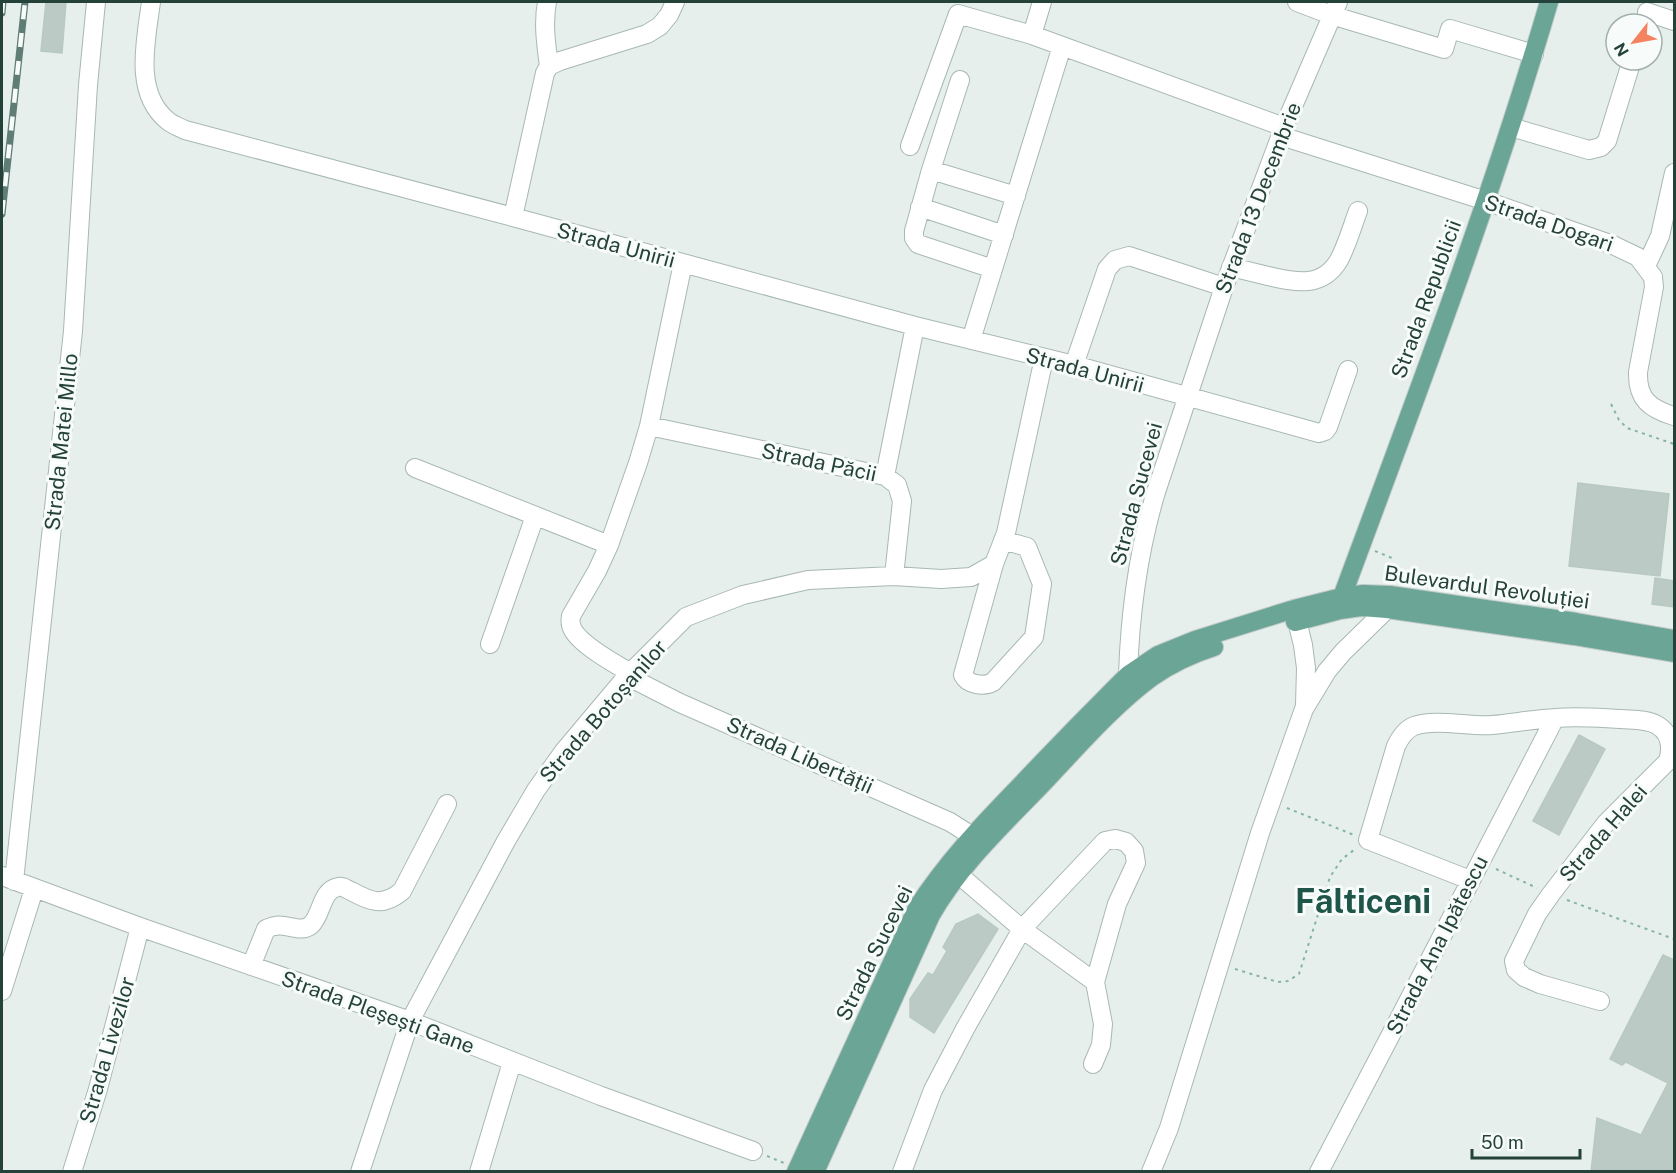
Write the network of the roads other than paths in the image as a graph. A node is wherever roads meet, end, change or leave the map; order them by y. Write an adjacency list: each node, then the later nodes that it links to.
1 (96, 2): 60 (street, Strada Matei Millo)
2 (151, 2): 24 (street, Strada Unirii)
3 (547, 2): 12 (street)
4 (675, 2): 12 (street)
5 (1042, 2): 9 (street)
6 (1297, 2): 8 (street)
7 (1549, 2): 11 (main road, Strada Republicii)
8 (1335, 8): 11 (street); 16 (street, Strada 13 Decembrie)
9 (1032, 35): 10 (street, Strada Dogari); 17 (street, Strada Dogari)
10 (1062, 46): 16 (street, Strada Dogari); 20 (street)
11 (1534, 54): 15 (main road, Strada Republicii)
12 (549, 66): 24 (street)
13 (1628, 72): 15 (street)
14 (960, 80): 18 (street)
15 (1511, 127): 21 (main road, Strada Republicii)
16 (1282, 132): 21 (street, Strada Dogari); 28 (street, Strada 13 Decembrie)
17 (910, 146)
18 (931, 170): 20 (street); 22 (street)
19 (1674, 173): 27 (street)
20 (1016, 196): 25 (street)
21 (1486, 201): 27 (street, Strada Dogari); 47 (main road, Strada Republicii)
22 (920, 207): 25 (street); 29 (street)
23 (1358, 211): 28 (street)
24 (513, 217): 26 (street, Strada Unirii)
25 (1004, 236): 29 (street)
26 (684, 263): 31 (street, Strada Unirii); 38 (street)
27 (1646, 266): 37 (street)
28 (1231, 267): 30 (street, Strada 13 Decembrie)
29 (993, 269): 32 (street)
30 (1224, 287): 34 (street); 36 (street, Strada 13 Decembrie)
31 (915, 326): 32 (street, Strada Unirii); 40 (street)
32 (971, 340): 33 (street, Strada Unirii)
33 (1044, 358): 34 (street, Strada Unirii); 42 (street)
34 (1074, 365): 36 (street, Strada Unirii)
35 (1348, 370): 36 (street, Strada Unirii)
36 (1187, 397): 53 (street, Strada Sucevei)
37 (1674, 417)
38 (649, 426): 40 (street, Strada Păcii); 43 (street)
39 (415, 468): 41 (street)
40 (885, 476): 45 (street, Strada Păcii)
41 (536, 516): 43 (street); 50 (street)
42 (1003, 540): 44 (street); 44 (street)
43 (609, 545): 52 (street)
44 (994, 564): 45 (street, Strada Botoșanilor)
45 (894, 576): 52 (street, Strada Botoșanilor)
46 (1389, 602): 47 (main road, Bulevardul Revoluției); 49 (main road, Bulevardul Revoluției); 51 (main road, Bulevardul Revoluției); 54 (street)
47 (1341, 604): 48 (main road, Bulevardul Revoluției)
48 (1296, 615): 53 (main road, Bulevardul Revoluției); 54 (street)
49 (1674, 639)
50 (490, 644)
51 (1674, 653)
52 (628, 674): 58 (street, Strada Libertății); 69 (street, Strada Botoșanilor)
53 (1131, 684): 58 (main road, Strada Sucevei); 59 (main road, Strada Sucevei)
54 (1304, 710): 78 (street)
55 (1555, 718): 56 (street, Strada Halei); 61 (street, Strada Ana Ipătescu); 61 (street, Strada Halei)
56 (1672, 738): 68 (street, Strada Halei)
57 (447, 804): 65 (street)
58 (972, 836): 73 (main road, Strada Sucevei)
59 (958, 874): 64 (street); 73 (main road, Strada Sucevei)
60 (8, 879): 62 (street, Strada Pleșești Gane)
61 (1470, 880): 79 (street, Strada Ana Ipătescu)
62 (34, 889): 63 (street, Strada Pleșești Gane); 67 (street)
63 (140, 927): 65 (street, Strada Pleșești Gane); 74 (street, Strada Livezilor)
64 (1022, 929): 66 (street); 66 (street); 77 (street)
65 (251, 966): 69 (street, Strada Pleșești Gane)
66 (1095, 982): 71 (street)
67 (2, 991)
68 (1600, 1001)
69 (410, 1021): 70 (street, Strada Pleșești Gane); 75 (street, Strada Botoșanilor)
70 (512, 1062): 72 (street, Strada Pleșești Gane); 76 (street)
71 (1093, 1064)
72 (753, 1151)
73 (803, 1170)
74 (72, 1172)
75 (360, 1172)
76 (479, 1172)
77 (902, 1172)
78 (1151, 1172)
79 (1319, 1172)

